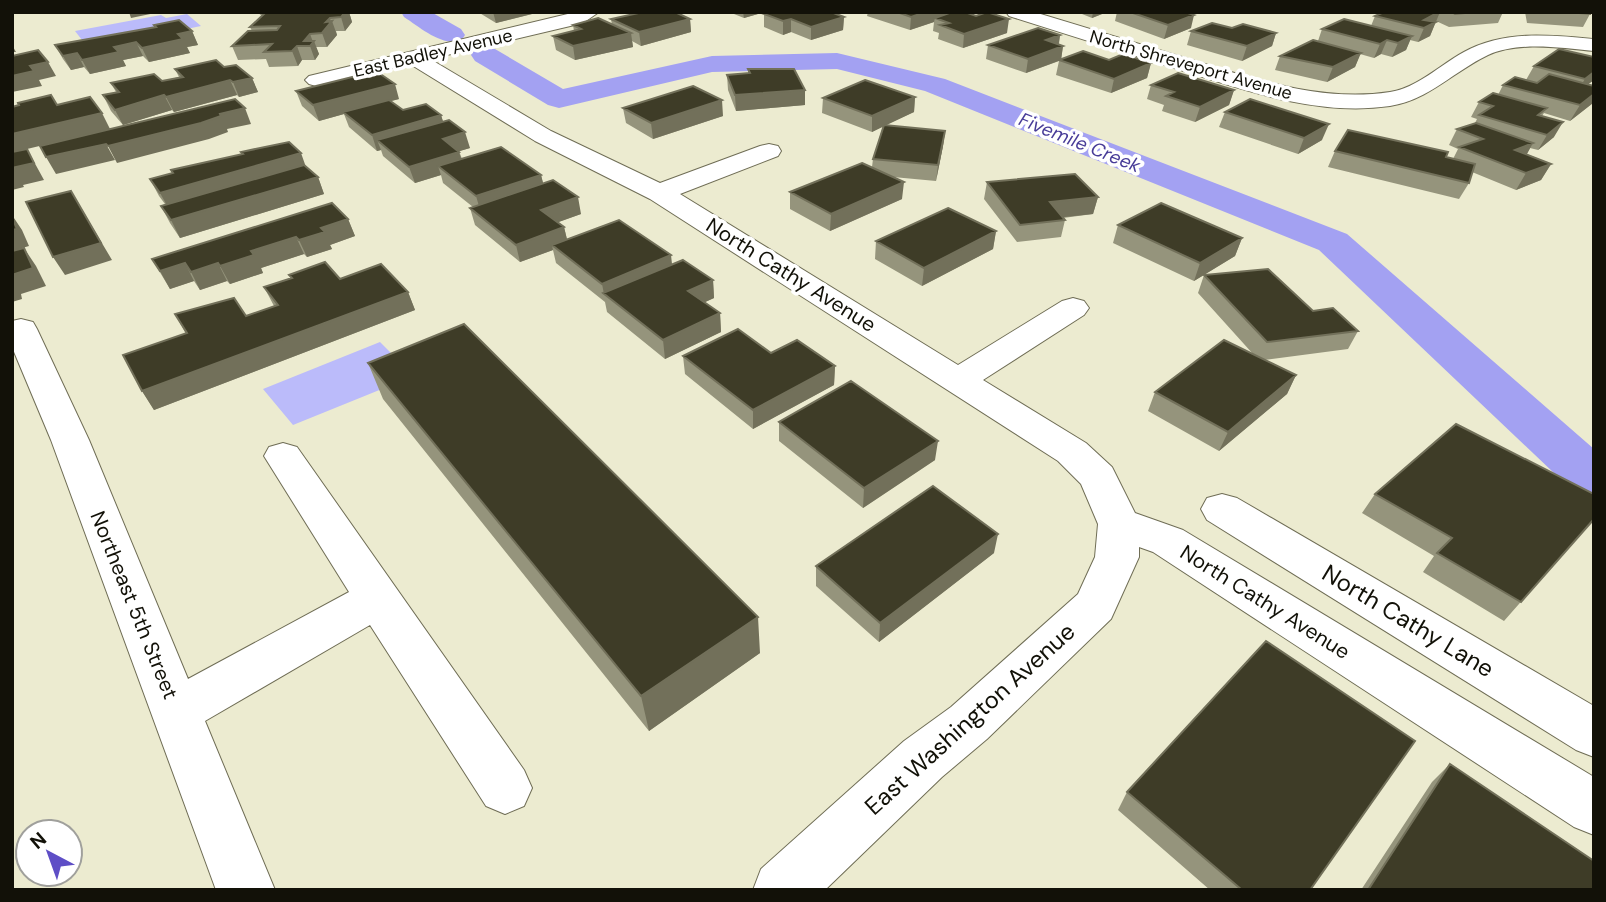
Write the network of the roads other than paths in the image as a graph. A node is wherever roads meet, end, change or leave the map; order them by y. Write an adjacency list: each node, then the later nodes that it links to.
1 (590, 12): 4 (street, East Badley Avenue)
2 (1015, 12): 6 (street, North Shreveport Avenue)
3 (1594, 45): 6 (street)
4 (412, 57): 5 (street, East Badley Avenue); 9 (street, North Cathy Avenue)
5 (316, 80)
6 (1327, 100): 7 (street)
7 (1354, 119)
8 (769, 151): 9 (street)
9 (659, 193): 12 (street, North Cathy Avenue)
10 (1073, 308): 12 (street)
11 (12, 331): 17 (street, Northeast 5th Street)
12 (959, 380): 15 (street, North Cathy Avenue)
13 (283, 457): 16 (street)
14 (1222, 509): 18 (street, North Cathy Lane)
15 (1119, 524): 20 (street, North Cathy Avenue); 22 (street, East Washington Avenue)
16 (377, 598): 17 (street); 19 (street)
17 (177, 711): 21 (street, Northeast 5th Street)
18 (1594, 733)
19 (505, 788)
20 (1594, 808)
21 (246, 890)
22 (782, 890)

